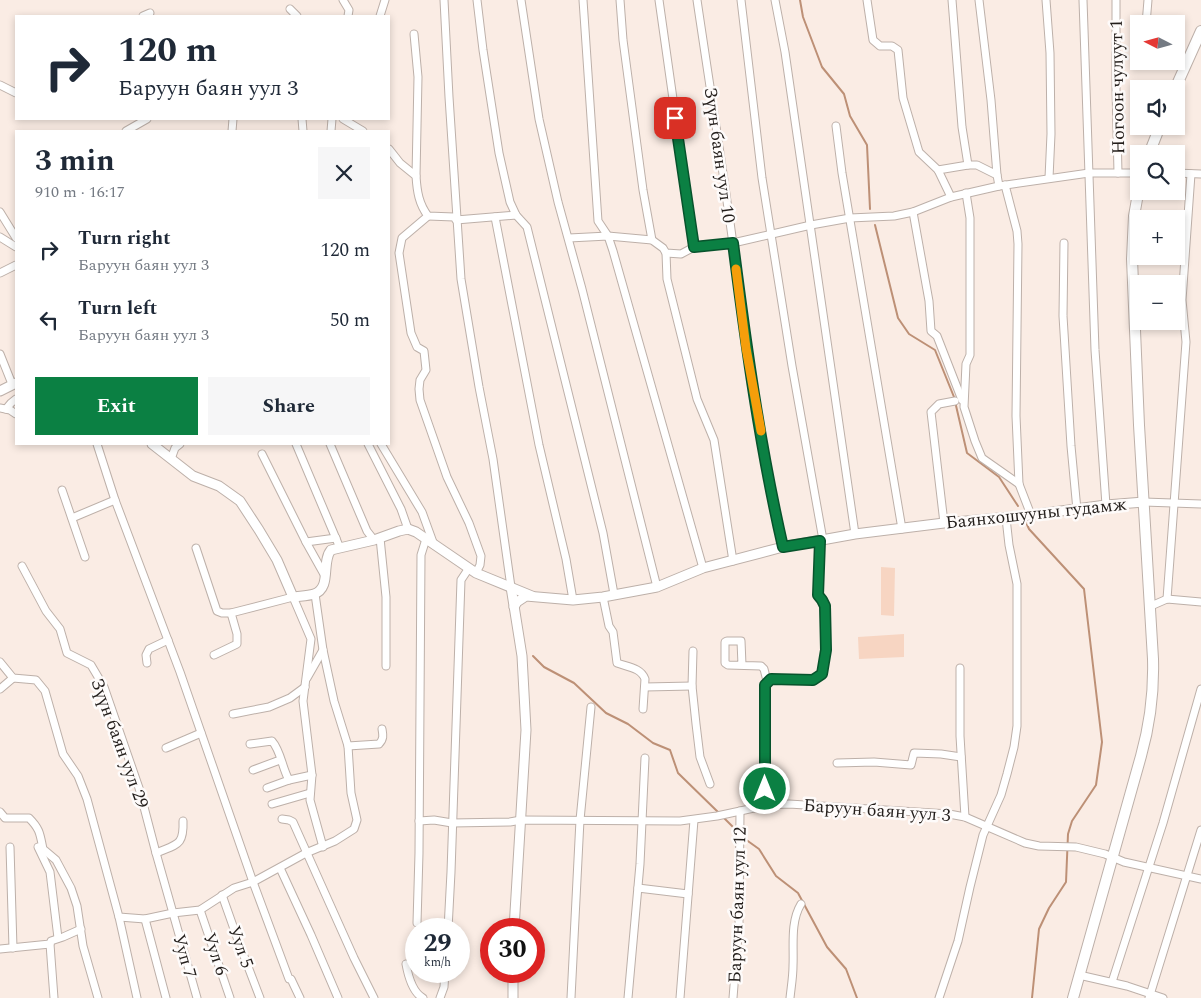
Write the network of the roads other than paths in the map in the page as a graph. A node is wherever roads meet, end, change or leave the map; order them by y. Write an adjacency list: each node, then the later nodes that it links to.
1 (343, 0): 21 (street)
2 (386, 0): 22 (street)
3 (444, 0): 56 (street)
4 (477, 0): 52 (street)
5 (521, 0): 62 (street)
6 (583, 0): 60 (street)
7 (620, 0): 63 (street)
8 (659, 0): 67 (street)
9 (697, 0): 64 (street, Зүүн баян уул 10)
10 (741, 0): 58 (street)
11 (775, 0): 57 (street)
12 (867, 0): 36 (street)
13 (952, 0): 35 (street)
14 (979, 0): 43 (street)
15 (1046, 0): 45 (street)
16 (1083, 0): 37 (street)
17 (1116, 0): 38 (street, Ногоон чулуут 1)
18 (1148, 0): 23 (street)
19 (290, 9): 20 (street)
20 (296, 15)
21 (348, 15)
22 (380, 15)
23 (1147, 15)
24 (1201, 31): 26 (main road)
25 (414, 34): 44 (street)
26 (1179, 80)
27 (0, 85): 28 (street)
28 (15, 92)
29 (145, 120): 32 (street)
30 (345, 120): 33 (street)
31 (836, 126): 55 (street)
32 (128, 130)
33 (361, 130)
34 (390, 150): 44 (street)
35 (968, 165): 36 (street); 43 (street)
36 (938, 170): 48 (street)
37 (1089, 173): 38 (street); 45 (street); 94 (street)
38 (1118, 173): 39 (street)
39 (1130, 173)
40 (1185, 174): 41 (street)
41 (1191, 174): 42 (street); 92 (street)
42 (1201, 174)
43 (997, 175): 46 (street)
44 (416, 176): 53 (street)
45 (1048, 178): 46 (street)
46 (1002, 186): 47 (street); 88 (street)
47 (966, 193): 48 (street); 76 (street)
48 (950, 197): 51 (street)
49 (1137, 200): 91 (main road)
50 (0, 211): 59 (street)
51 (913, 212): 55 (street); 76 (street)
52 (516, 215): 54 (street); 121 (street)
53 (428, 216): 56 (street); 116 (street)
54 (495, 217): 56 (street); 126 (street)
55 (850, 218): 57 (street); 101 (street)
56 (456, 220): 119 (street)
57 (810, 225): 58 (street); 102 (street)
58 (772, 234): 64 (street); 106 (street)
59 (15, 236)
60 (608, 236): 62 (street); 63 (street); 115 (street)
61 (0, 237): 66 (street)
62 (569, 238): 118 (street)
63 (652, 240): 68 (street)
64 (733, 243): 67 (street); 109 (street, Зүүн баян уул 10)
65 (1064, 243): 95 (street)
66 (15, 245)
67 (694, 247): 68 (street)
68 (666, 253): 113 (street)
69 (15, 266): 70 (street)
70 (0, 273)
71 (0, 354): 72 (street)
72 (14, 383): 73 (street)
73 (0, 391)
74 (15, 400): 77 (street)
75 (955, 400): 99 (street)
76 (964, 407): 88 (street)
77 (3, 408): 78 (street)
78 (15, 414)
79 (97, 445): 90 (street)
80 (153, 445): 87 (street)
81 (179, 445): 87 (street)
82 (296, 445): 103 (street)
83 (330, 445): 104 (street)
84 (369, 445): 100 (street)
85 (382, 445): 108 (street)
86 (262, 454): 107 (street)
87 (171, 459): 124 (street)
88 (1019, 484): 96 (street)
89 (62, 490): 97 (street)
90 (115, 500): 97 (street); 131 (street)
91 (1144, 502): 92 (street); 94 (street, Баянхошууны гудамж); 128 (main road, Баянхошууны гудамж)
92 (1174, 503): 93 (street); 125 (street)
93 (1201, 504)
94 (1106, 505): 95 (street, Баянхошууны гудамж)
95 (1077, 510): 96 (street, Баянхошууны гудамж)
96 (1025, 516): 98 (street, Баянхошууны гудамж)
97 (72, 518): 112 (street)
98 (1006, 518): 99 (street, Баянхошууны гудамж); 179 (street)
99 (944, 523): 101 (street, Баянхошууны гудамж)
100 (408, 529): 104 (street); 105 (street, Баянхошууны гудамж)
101 (902, 529): 102 (street, Баянхошууны гудамж)
102 (855, 534): 106 (street, Баянхошууны гудамж)
103 (336, 538): 107 (street); 111 (street)
104 (377, 539): 111 (street); 137 (street)
105 (426, 539): 108 (street, Баянхошууны гудамж); 176 (street)
106 (822, 541): 109 (street, Баянхошууны гудамж); 141 (street)
107 (306, 542): 117 (street)
108 (434, 545): 116 (street, Баянхошууны гудамж)
109 (783, 547): 113 (street, Баянхошууны гудамж)
110 (196, 548): 130 (street)
111 (340, 548): 117 (street)
112 (85, 556)
113 (732, 561): 115 (street, Баянхошууны гудамж)
114 (22, 566): 183 (street, Зүүн баян уул 29)
115 (703, 568): 118 (street, Баянхошууны гудамж)
116 (472, 571): 119 (street, Баянхошууны гудамж); 178 (street)
117 (325, 576): 120 (street)
118 (657, 586): 121 (street, Баянхошууны гудамж)
119 (511, 587): 122 (street, Баянхошууны гудамж); 129 (street)
120 (314, 594): 124 (street); 132 (street)
121 (614, 594): 123 (street, Баянхошууны гудамж)
122 (532, 596): 126 (street, Баянхошууны гудамж); 129 (street)
123 (603, 597): 126 (street, Баянхошууны гудамж); 144 (street)
124 (294, 598): 130 (street); 142 (street)
125 (1167, 599): 127 (street); 128 (street)
126 (573, 600)
127 (1201, 602)
128 (1151, 606): 185 (main road, Баянхошууны гудамж)
129 (514, 607): 172 (street)
130 (231, 612): 134 (street)
131 (168, 640): 136 (street); 151 (street)
132 (323, 650): 142 (street); 153 (street)
133 (693, 651): 143 (street)
134 (214, 655)
135 (0, 662): 140 (street)
136 (147, 663)
137 (386, 666)
138 (742, 666): 141 (street)
139 (960, 668): 155 (street)
140 (13, 678): 145 (street); 197 (street)
141 (767, 681): 166 (street)
142 (305, 684): 149 (street); 160 (street)
143 (692, 686): 144 (street); 162 (street)
144 (645, 687): 148 (street)
145 (0, 689)
146 (1201, 689): 187 (street)
147 (591, 708): 173 (street)
148 (643, 710)
149 (233, 714)
150 (382, 729): 153 (street)
151 (201, 733): 154 (street); 190 (street)
152 (250, 744): 157 (street)
153 (348, 746): 182 (street)
154 (166, 748)
155 (961, 757): 158 (street); 169 (street)
156 (644, 758): 177 (street)
157 (280, 760): 159 (street); 161 (street)
158 (837, 763)
159 (252, 770)
160 (312, 775): 161 (street); 164 (street)
161 (289, 780): 163 (street)
162 (710, 784)
163 (266, 788)
164 (310, 794): 165 (street); 182 (street)
165 (272, 804)
166 (768, 805): 167 (street, Баруун баян уул 3); 169 (street, Баруун баян уул 3)
167 (740, 811): 174 (street, Баруун баян уул 3); 229 (street, Баруун баян уул 12)
168 (0, 812): 171 (street)
169 (965, 817): 179 (street, Баруун баян уул 3)
170 (282, 819): 184 (street)
171 (32, 820): 202 (street); 203 (street)
172 (521, 820): 173 (street, Баруун баян уул 3); 178 (street, Баруун баян уул 3); 200 (street)
173 (580, 820): 177 (street, Баруун баян уул 3); 226 (street)
174 (694, 820): 177 (street, Баруун баян уул 3); 192 (street)
175 (183, 821): 183 (street)
176 (419, 821): 178 (street, Баруун баян уул 3); 198 (street)
177 (642, 822): 191 (street)
178 (452, 823): 199 (street)
179 (988, 825): 185 (street, Баруун баян уул 3); 231 (street)
180 (1201, 830): 188 (street)
181 (10, 847): 205 (street)
182 (323, 847): 184 (street)
183 (156, 853): 196 (street, Зүүн баян уул 29)
184 (306, 853): 186 (street); 222 (street)
185 (1113, 857): 187 (street, Баруун баян уул 3); 207 (main road, Баянхошууны гудамж)
186 (280, 868): 190 (street); 221 (street)
187 (1149, 868): 188 (street, Баруун баян уул 3); 208 (street)
188 (1186, 876): 189 (street, Баруун баян уул 3); 212 (street)
189 (1201, 879)
190 (253, 882): 193 (street); 220 (street)
191 (638, 888): 192 (street); 227 (street)
192 (688, 894): 228 (street)
193 (222, 896): 195 (street); 219 (street, Уул 5)
194 (800, 904): 230 (street)
195 (200, 910): 196 (street); 218 (street, Уул 6)
196 (173, 913): 201 (street); 217 (street, Ууп 7)
197 (119, 917): 201 (street); 215 (street)
198 (416, 918)
199 (448, 918)
200 (515, 918)
201 (145, 919): 216 (street)
202 (81, 929): 203 (street); 214 (street)
203 (58, 938): 204 (street)
204 (50, 944): 205 (street); 213 (street)
205 (13, 948): 206 (street)
206 (0, 949)
207 (1079, 975): 208 (street); 232 (main road, Баянхошууны гудамж)
208 (1112, 982): 212 (street)
209 (412, 983): 223 (street)
210 (444, 983): 224 (street)
211 (513, 983): 225 (street)
212 (1150, 996): 233 (street)
213 (54, 998)
214 (98, 998)
215 (137, 998)
216 (166, 998)
217 (198, 998)
218 (230, 998)
219 (260, 998)
220 (300, 998)
221 (338, 998)
222 (374, 998)
223 (423, 998)
224 (440, 998)
225 (513, 998)
226 (571, 998)
227 (628, 998)
228 (680, 998)
229 (733, 998)
230 (790, 998)
231 (939, 998)
232 (1073, 998)
233 (1163, 998)

